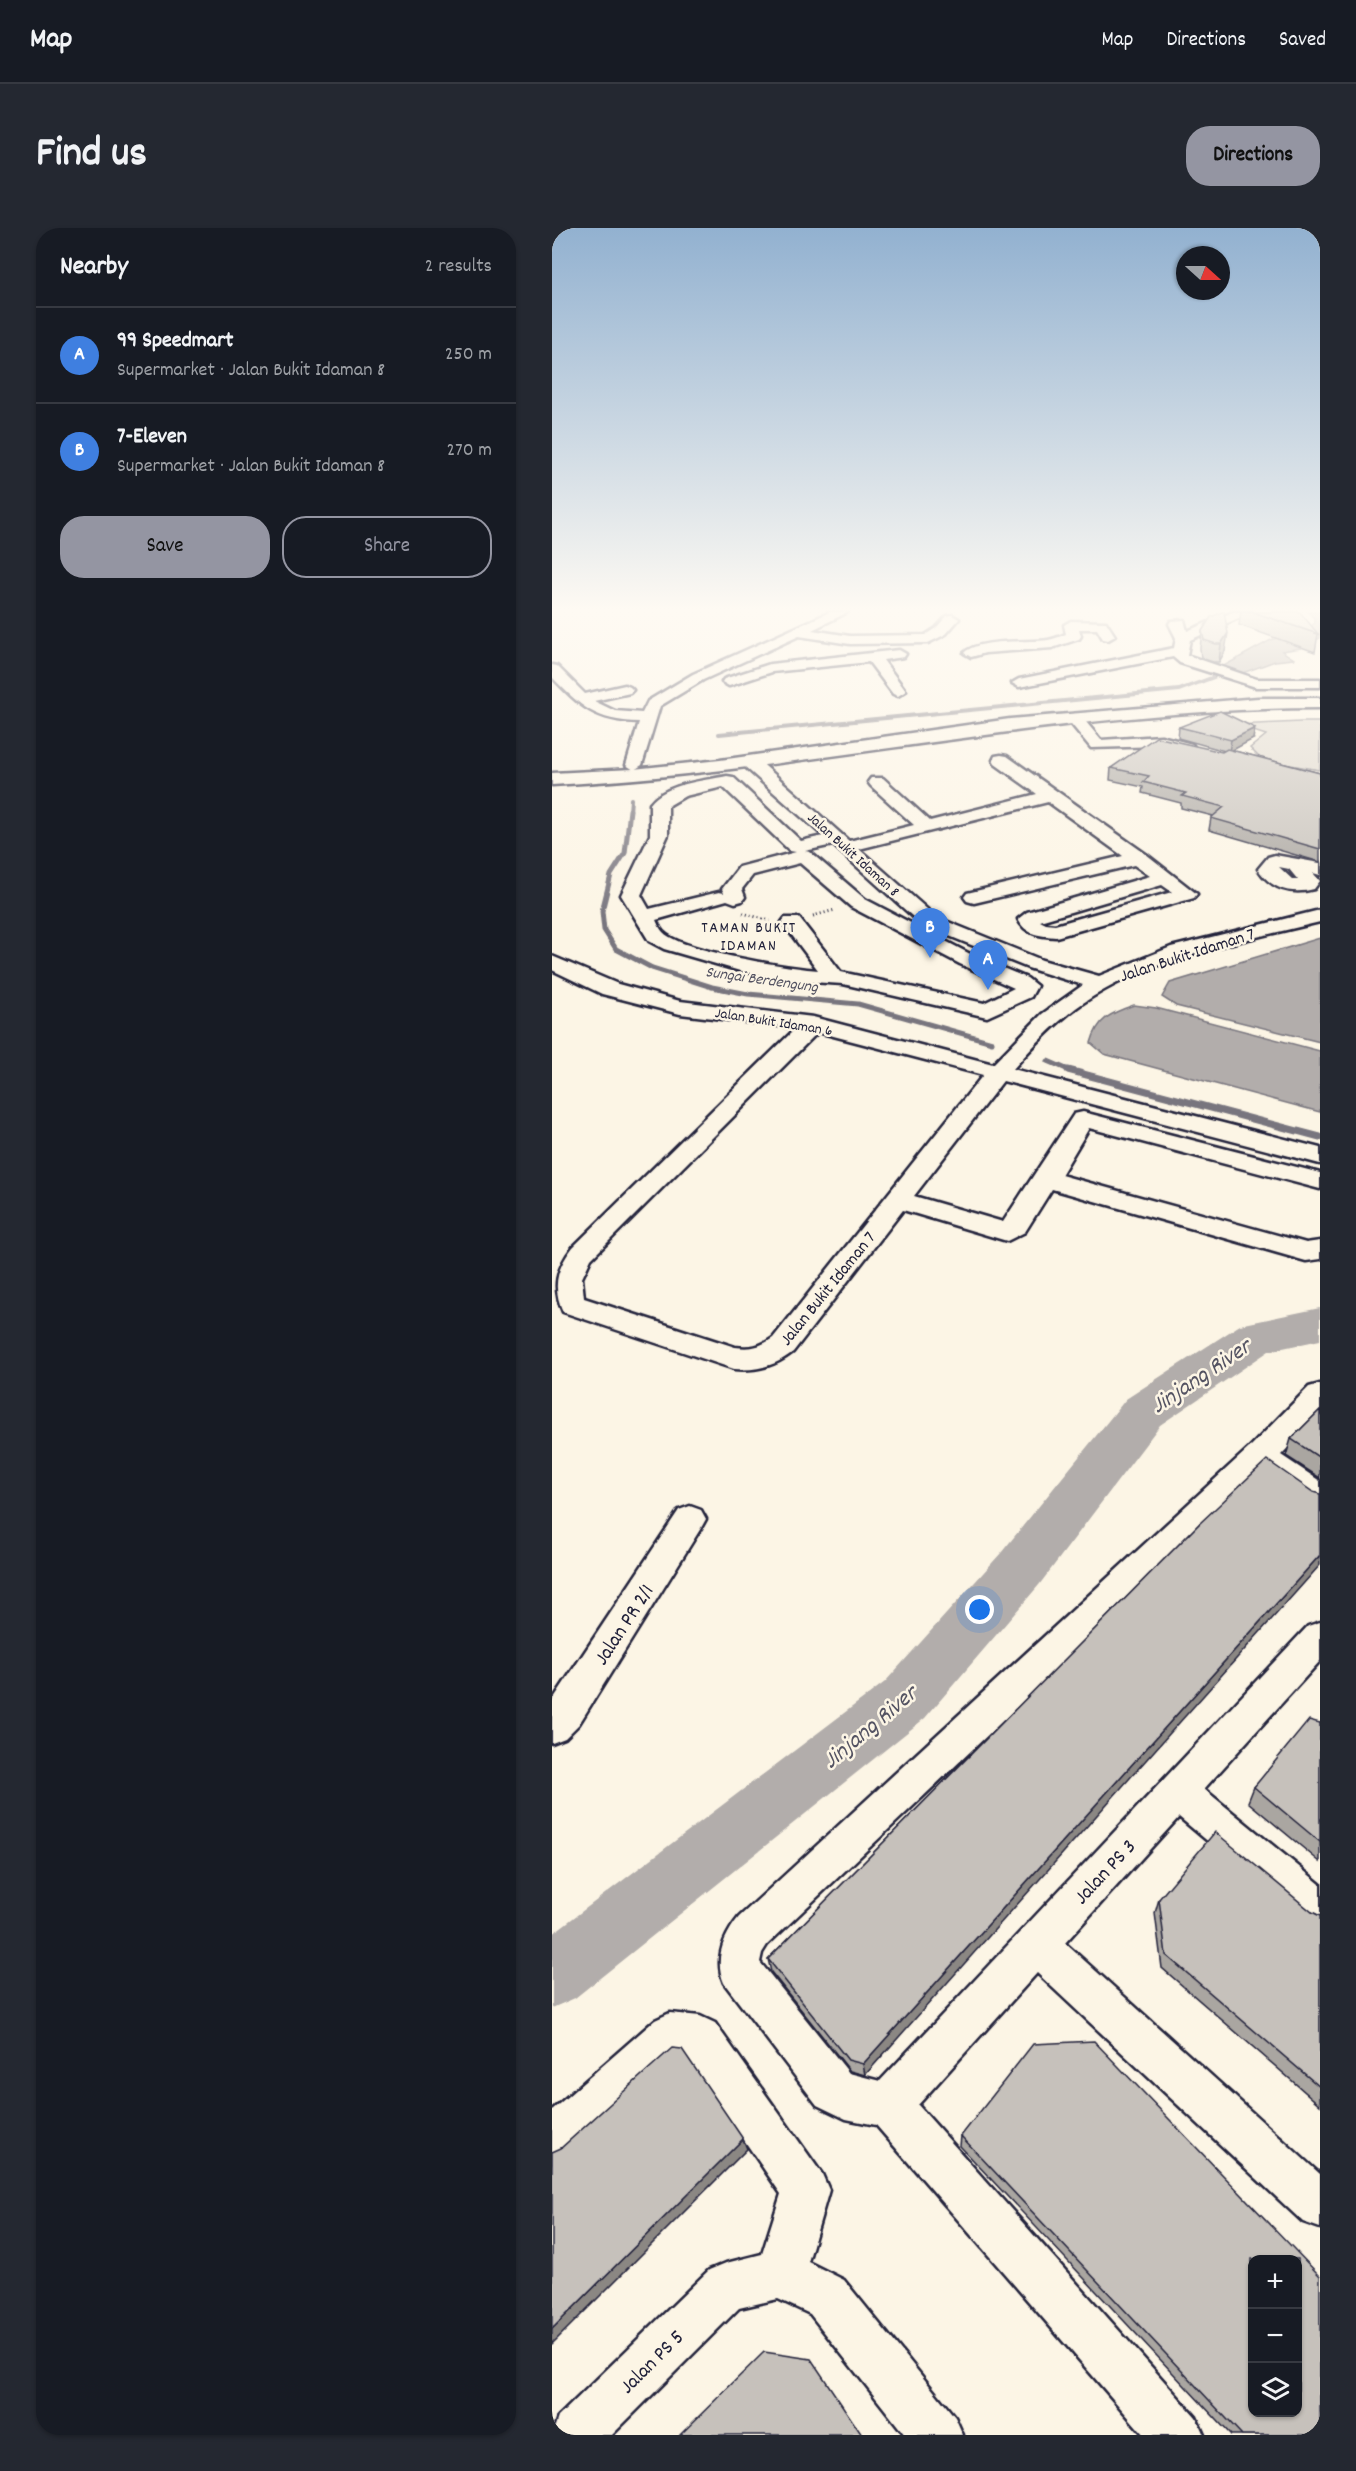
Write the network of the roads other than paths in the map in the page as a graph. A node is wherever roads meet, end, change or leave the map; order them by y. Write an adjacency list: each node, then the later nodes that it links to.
1 (607, 715): 2 (street)
2 (629, 715)
3 (650, 715): 10 (street)
4 (1012, 715): 10 (main road)
5 (1121, 715): 6 (main road)
6 (1075, 719): 7 (street); 9 (main road)
7 (1200, 750)
8 (1001, 759): 14 (street)
9 (750, 762): 12 (main road); 16 (street, Jalan Bukit Idaman 8)
10 (634, 765): 11 (main road)
11 (552, 768)
12 (552, 780)
13 (877, 782): 15 (street)
14 (1050, 796): 15 (street); 17 (street)
15 (927, 827): 16 (street)
16 (842, 843): 21 (street, Jalan Bukit Idaman 8); 25 (street)
17 (1139, 858): 20 (street); 22 (street)
18 (1296, 866): 19 (street)
19 (1320, 869)
20 (1166, 878): 20 (street)
21 (898, 892): 23 (street); 27 (street, Jalan Bukit Idaman 8)
22 (974, 897)
23 (858, 903): 25 (street); 28 (street)
24 (1320, 915): 31 (street, Jalan Bukit Idaman 7)
25 (643, 917): 30 (street)
26 (792, 922): 30 (street)
27 (991, 946): 28 (street); 31 (street, Jalan Bukit Idaman 8)
28 (967, 960): 30 (street)
29 (552, 962): 32 (street, Jalan Bukit Idaman 6)
30 (834, 977)
31 (1100, 983): 33 (street, Jalan Bukit Idaman 7)
32 (813, 1024): 33 (street, Jalan Bukit Idaman 6); 39 (street, Jalan Bukit Idaman 7)
33 (1000, 1071): 34 (street, Jalan Bukit Idaman 6); 37 (street, Jalan Bukit Idaman 7)
34 (1320, 1156)
35 (1047, 1179): 36 (street); 37 (street); 38 (street)
36 (1320, 1181)
37 (898, 1200): 39 (street, Jalan Bukit Idaman 7)
38 (1320, 1250)
39 (562, 1308)
40 (1320, 1395): 41 (street)
41 (1260, 1457): 42 (street); 49 (street)
42 (1320, 1498)
43 (690, 1519): 45 (street, Jalan PR 2/1)
44 (1314, 1655): 46 (street, Jalan PS 3)
45 (552, 1726)
46 (1178, 1791): 47 (street); 48 (street, Jalan PS 3)
47 (1320, 1910)
48 (1036, 1944): 49 (street, Jalan PS 3); 51 (street)
49 (888, 2105): 55 (street)
50 (552, 2140): 52 (street)
51 (1320, 2205)
52 (780, 2274): 53 (street, Jalan PS 5); 54 (street)
53 (576, 2435)
54 (938, 2435)
55 (1178, 2435)

